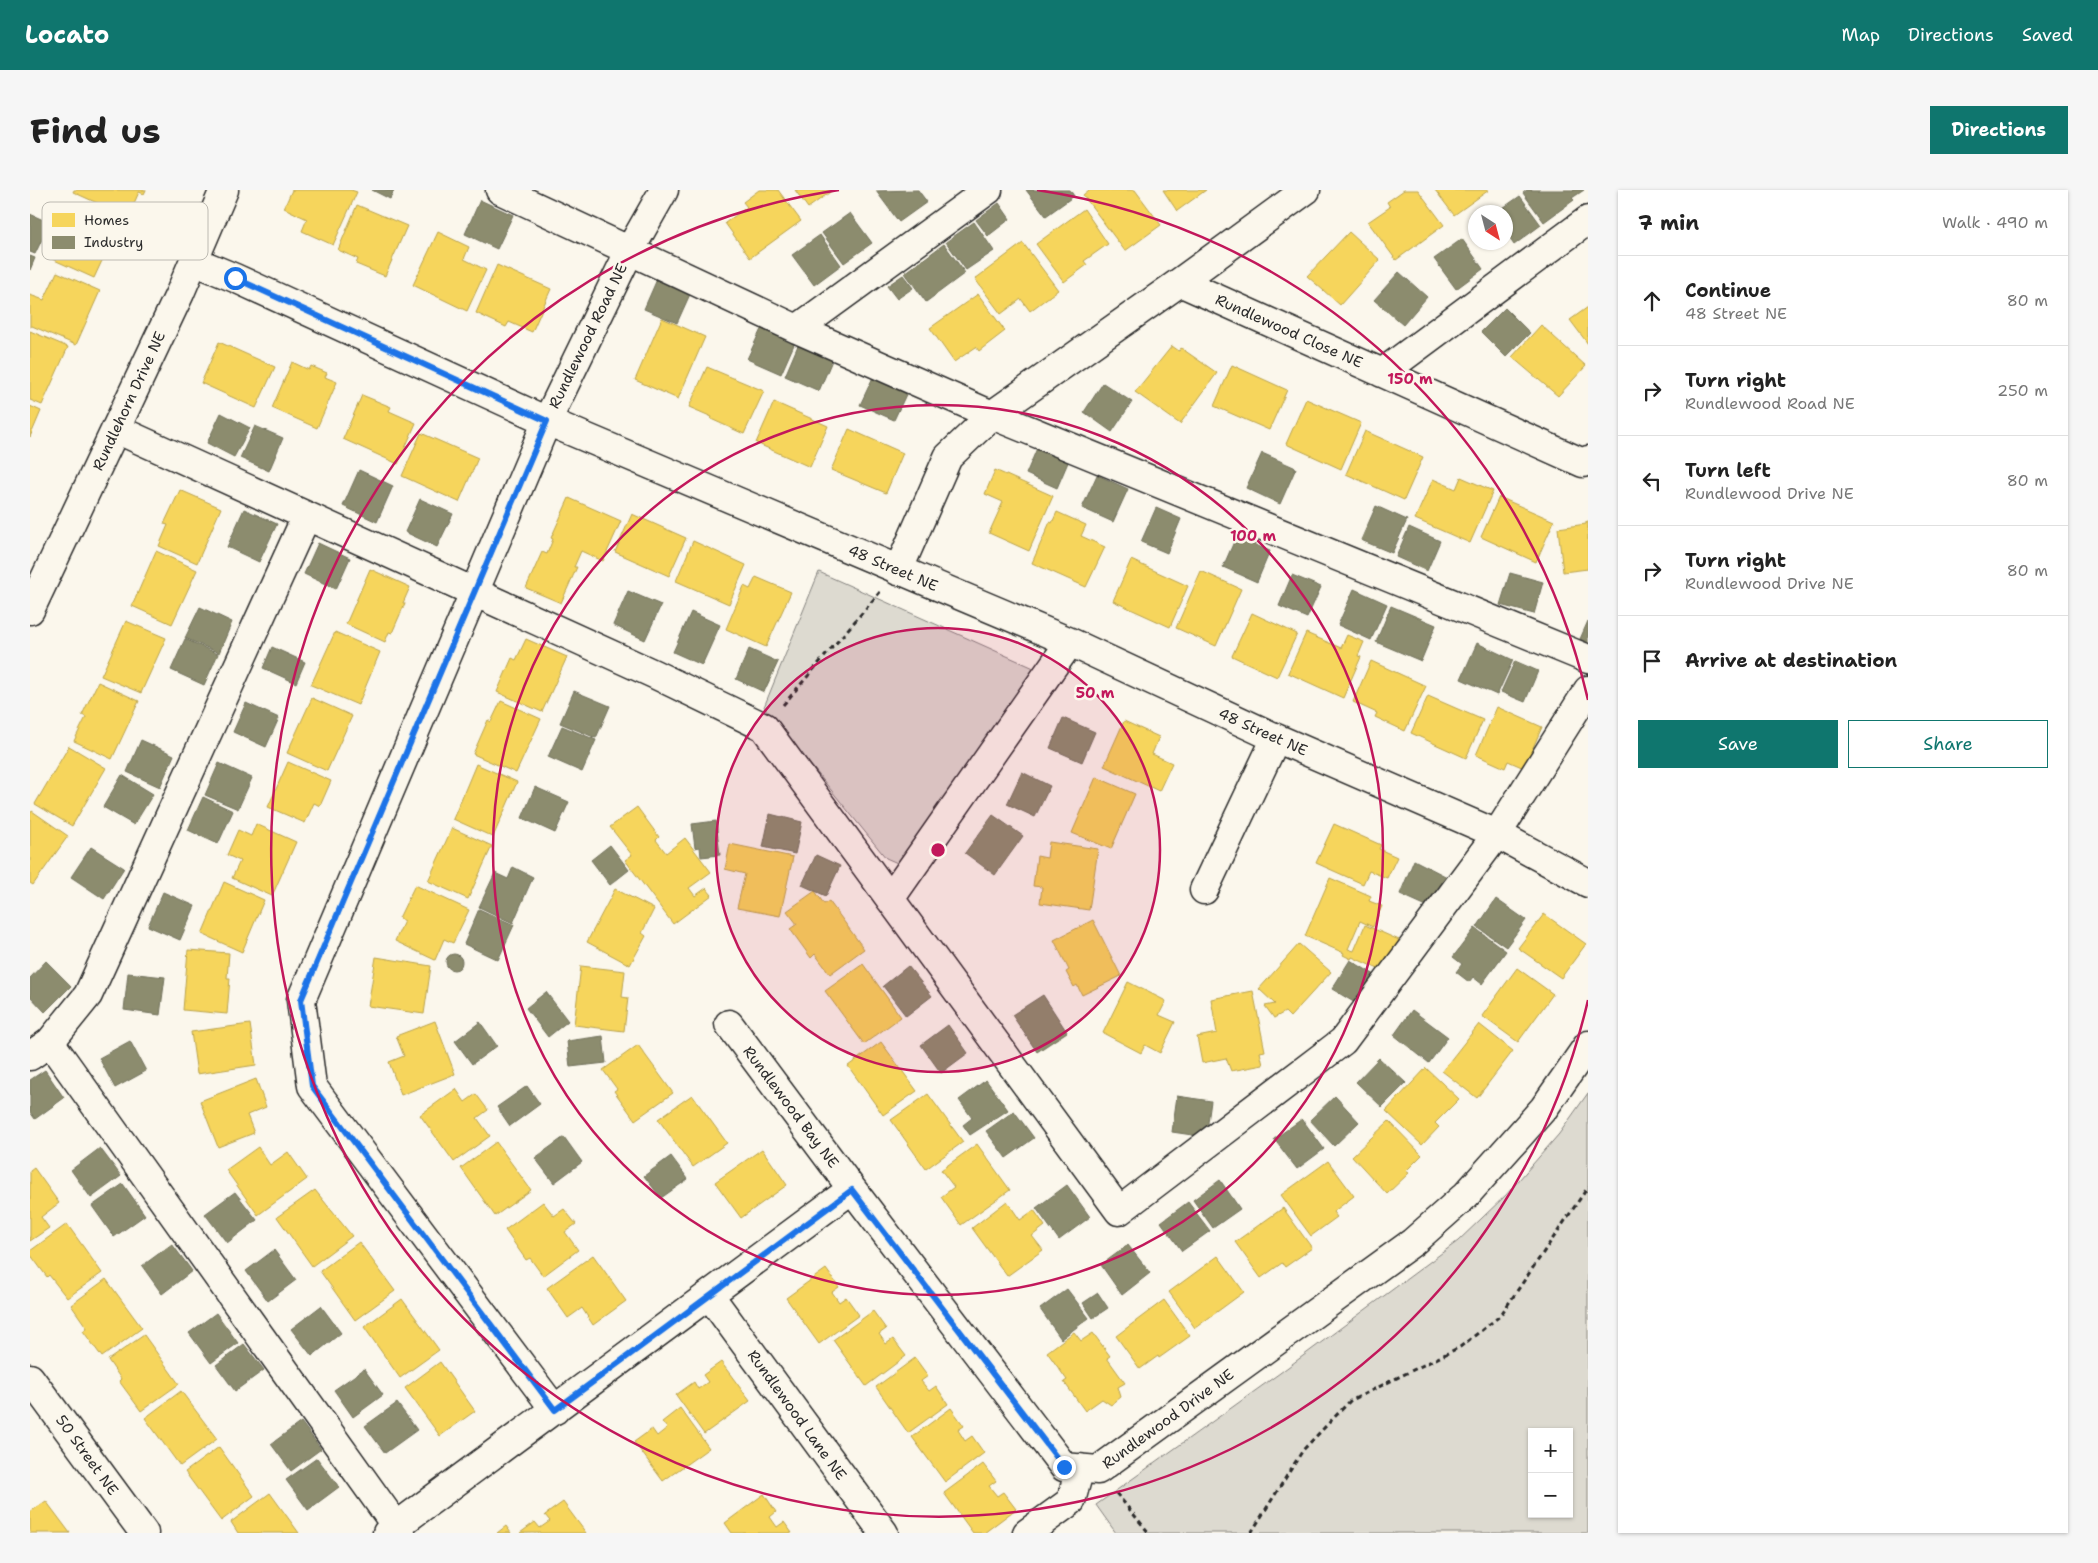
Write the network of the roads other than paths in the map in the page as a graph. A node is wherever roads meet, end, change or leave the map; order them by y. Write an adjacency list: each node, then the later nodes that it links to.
1 (224, 190): 7 (street, Rundlehorn Drive NE)
2 (500, 190): 8 (street)
3 (664, 190): 8 (street, Rundlewood Road NE)
4 (988, 190): 11 (street)
5 (1306, 190): 10 (street)
6 (1588, 220): 12 (street)
7 (208, 228)
8 (630, 250): 11 (street); 14 (street, Rundlewood Road NE)
9 (194, 261): 14 (street, 48 Street NE); 15 (street, Rundlehorn Drive NE)
10 (1180, 282): 12 (street, Rundlewood Close NE); 13 (street)
11 (797, 329): 13 (street)
12 (1382, 372): 16 (street, Rundlewood Close NE)
13 (992, 415): 18 (street); 22 (street)
14 (547, 421): 18 (street, 48 Street NE); 19 (street, Rundlewood Road NE)
15 (116, 430): 17 (street); 20 (street, Rundlehorn Drive NE)
16 (1588, 460)
17 (306, 516): 19 (street); 31 (street)
18 (898, 571): 21 (street, 48 Street NE)
19 (475, 594): 28 (street); 35 (street, Rundlewood Road NE)
20 (32, 602)
21 (1070, 642): 24 (street, 48 Street NE); 28 (street)
22 (1588, 659)
23 (1588, 690): 25 (street)
24 (1276, 738): 25 (street, 48 Street NE); 27 (street)
25 (1497, 834): 26 (street, 48 Street NE); 28 (street)
26 (1588, 883)
27 (1204, 890)
28 (890, 899)
29 (729, 1024): 32 (street, Rundlewood Bay NE)
30 (1588, 1045): 36 (street, Rundlewood Drive NE)
31 (40, 1049): 37 (street)
32 (852, 1190): 33 (street); 36 (street, Rundlewood Drive NE)
33 (710, 1296): 35 (street); 39 (street, Rundlewood Lane NE)
34 (30, 1378): 38 (street, 50 Street NE)
35 (555, 1410): 37 (street)
36 (1089, 1469): 40 (street)
37 (395, 1531)
38 (144, 1533)
39 (884, 1533)
40 (1028, 1533)

